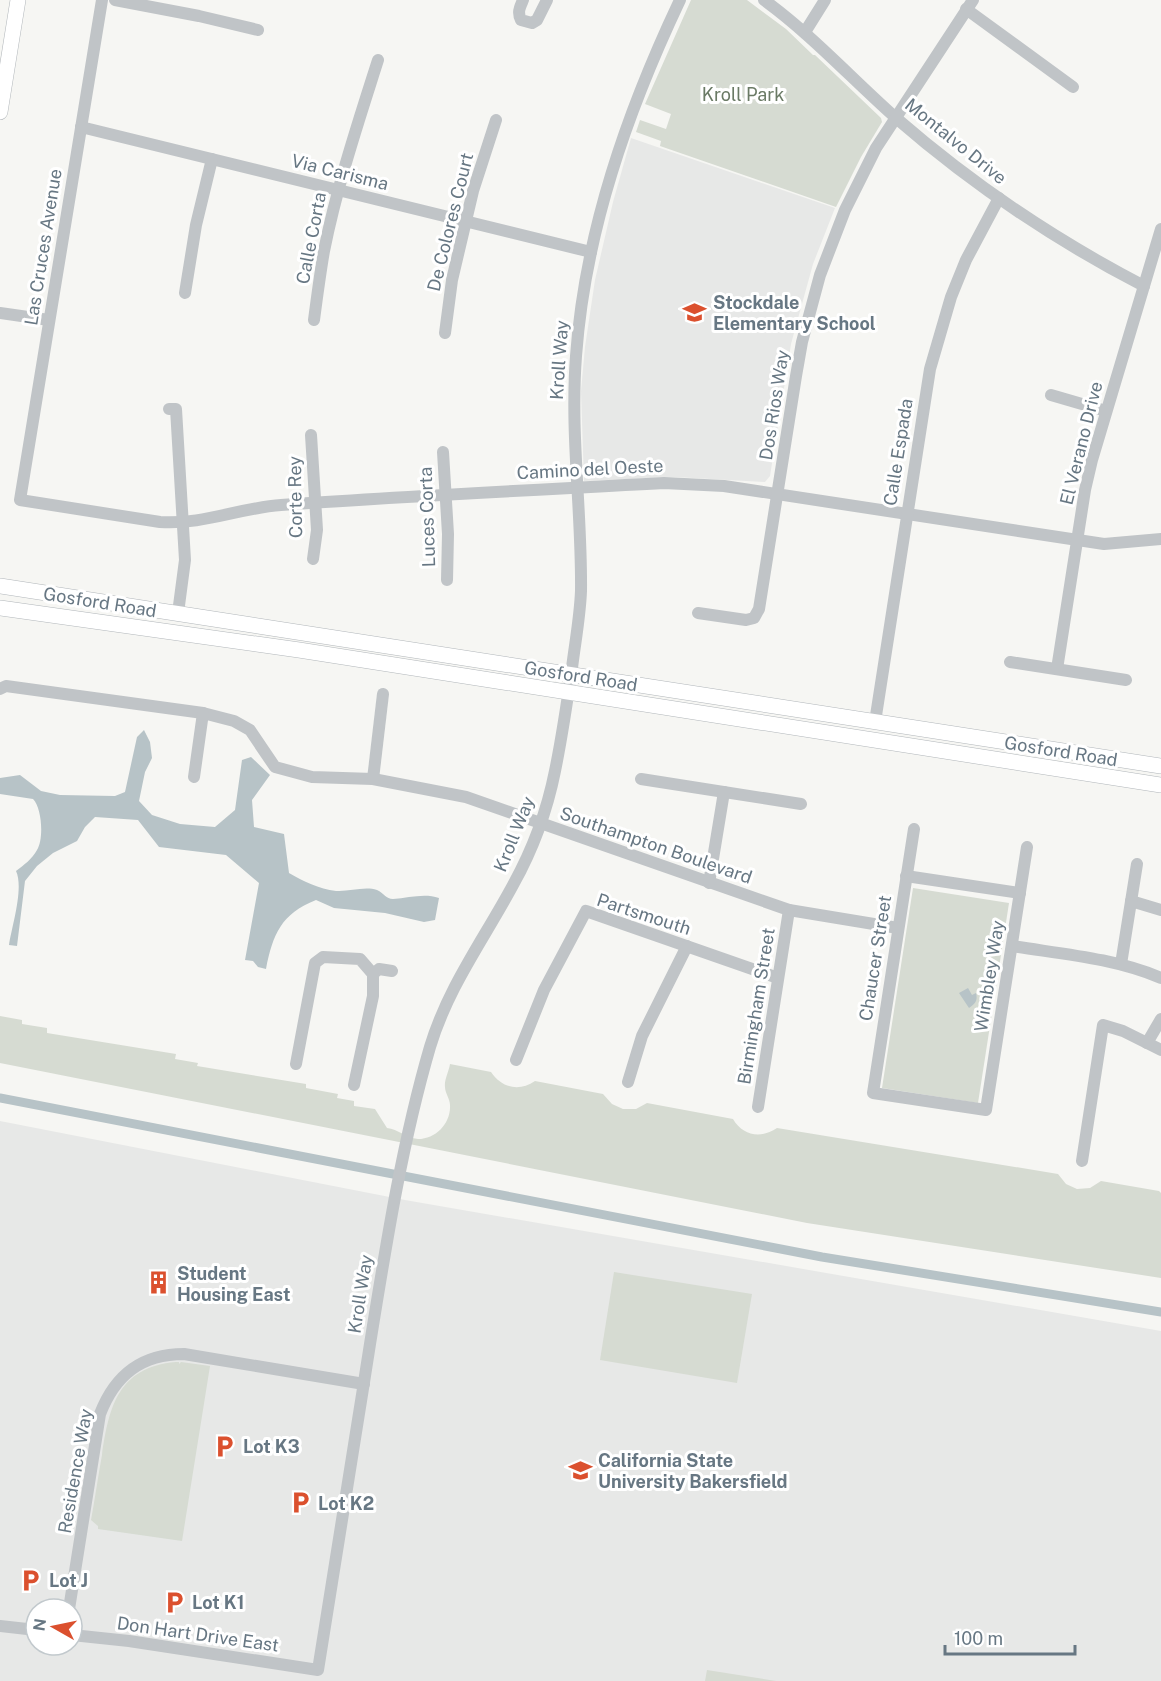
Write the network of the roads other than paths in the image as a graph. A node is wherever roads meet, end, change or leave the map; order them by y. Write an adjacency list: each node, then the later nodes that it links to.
1 (102, 0): 17 (street, Las Cruces Avenue)
2 (115, 0): 10 (street)
3 (524, 0): 4 (street)
4 (548, 0)
5 (680, 0): 23 (street, Kroll Way)
6 (764, 0): 11 (street, Montalvo Drive)
7 (825, 0): 11 (street)
8 (16, 5): 14 (main road)
9 (969, 5): 13 (street); 15 (street, Dos Rios Way)
10 (258, 30)
11 (805, 32): 15 (street, Montalvo Drive)
12 (378, 60): 19 (street, Calle Corta)
13 (1073, 87)
14 (0, 112)
15 (896, 117): 20 (street, Montalvo Drive); 36 (street, Dos Rios Way)
16 (496, 120): 21 (street, De Colores Court)
17 (81, 127): 18 (street, Via Carisma); 27 (street, Las Cruces Avenue)
18 (212, 159): 19 (street, Via Carisma); 25 (street)
19 (339, 190): 21 (street, Via Carisma); 28 (street, Calle Corta)
20 (999, 198): 24 (street, Montalvo Drive); 40 (street, Calle Espada)
21 (466, 221): 23 (street, Via Carisma); 29 (street, De Colores Court)
22 (1161, 229): 24 (street, El Verano Drive)
23 (591, 252): 35 (street, Kroll Way)
24 (1144, 286): 32 (street, El Verano Drive)
25 (185, 293)
26 (0, 313): 27 (street)
27 (49, 320): 38 (street, Las Cruces Avenue)
28 (314, 320)
29 (445, 333)
30 (1051, 394): 32 (street)
31 (169, 409): 41 (street)
32 (1106, 411): 43 (street, El Verano Drive)
33 (311, 435): 39 (street, Corte Rey)
34 (443, 452): 37 (street, Luces Corta)
35 (576, 488): 36 (street, Camino del Oeste); 37 (street, Camino del Oeste); 52 (street, Kroll Way)
36 (777, 494): 40 (street, Camino del Oeste); 48 (street, Dos Rios Way)
37 (446, 495): 39 (street, Camino del Oeste); 45 (street, Luces Corta)
38 (20, 500): 41 (street, Camino del Oeste)
39 (315, 503): 41 (street, Camino del Oeste); 44 (street, Corte Rey)
40 (907, 514): 43 (street, Camino del Oeste); 58 (street, Calle Espada)
41 (183, 523): 49 (street)
42 (1161, 539): 43 (street, Camino del Oeste)
43 (1077, 540): 51 (street, El Verano Drive)
44 (313, 559)
45 (447, 580)
46 (0, 586): 49 (main road, Gosford Road)
47 (0, 608): 55 (main road, Gosford Road)
48 (698, 613)
49 (178, 614): 52 (main road, Gosford Road)
50 (1010, 662): 51 (street)
51 (1057, 669): 53 (street)
52 (571, 674): 55 (street, Kroll Way); 58 (main road, Gosford Road)
53 (1126, 680)
54 (0, 689): 57 (street, Southampton Boulevard)
55 (568, 692): 63 (main road, Gosford Road); 66 (street, Kroll Way)
56 (384, 694): 61 (street)
57 (203, 713): 60 (street); 61 (street, Southampton Boulevard)
58 (875, 722): 59 (main road, Gosford Road)
59 (1161, 766)
60 (194, 777)
61 (373, 779): 66 (street, Southampton Boulevard)
62 (641, 779): 64 (street)
63 (1161, 785)
64 (724, 792): 65 (street); 71 (street)
65 (801, 804)
66 (541, 824): 71 (street, Southampton Boulevard); 94 (street, Kroll Way)
67 (914, 829): 70 (street, Chaucer Street)
68 (1027, 847): 72 (street, Wimbley Way)
69 (1137, 864): 73 (street)
70 (906, 876): 72 (street); 76 (street, Chaucer Street)
71 (709, 883): 74 (street, Southampton Boulevard)
72 (1020, 893): 78 (street, Wimbley Way)
73 (1131, 901): 75 (street); 79 (street)
74 (789, 910): 76 (street, Southampton Boulevard); 82 (street, Birmingham Street)
75 (1161, 910)
76 (898, 928): 92 (street, Chaucer Street)
77 (687, 946): 82 (street, Partsmouth); 87 (street, Partsmouth); 89 (street)
78 (1011, 946): 79 (street); 92 (street, Wimbley Way)
79 (1121, 964): 83 (street)
80 (392, 971): 81 (street)
81 (372, 974): 88 (street); 90 (street)
82 (778, 978): 91 (street, Birmingham Street)
83 (1161, 978)
84 (1161, 1019): 85 (street)
85 (1147, 1042): 86 (street); 93 (street)
86 (1161, 1050)
87 (516, 1060)
88 (296, 1064)
89 (628, 1082)
90 (354, 1085)
91 (758, 1107)
92 (986, 1110)
93 (1082, 1161)
94 (364, 1383): 95 (street, Residence Way); 99 (street, Kroll Way)
95 (71, 1597)
96 (0, 1626): 97 (street)
97 (24, 1629)
98 (84, 1636): 99 (street, Don Hart Drive East)
99 (318, 1670)

